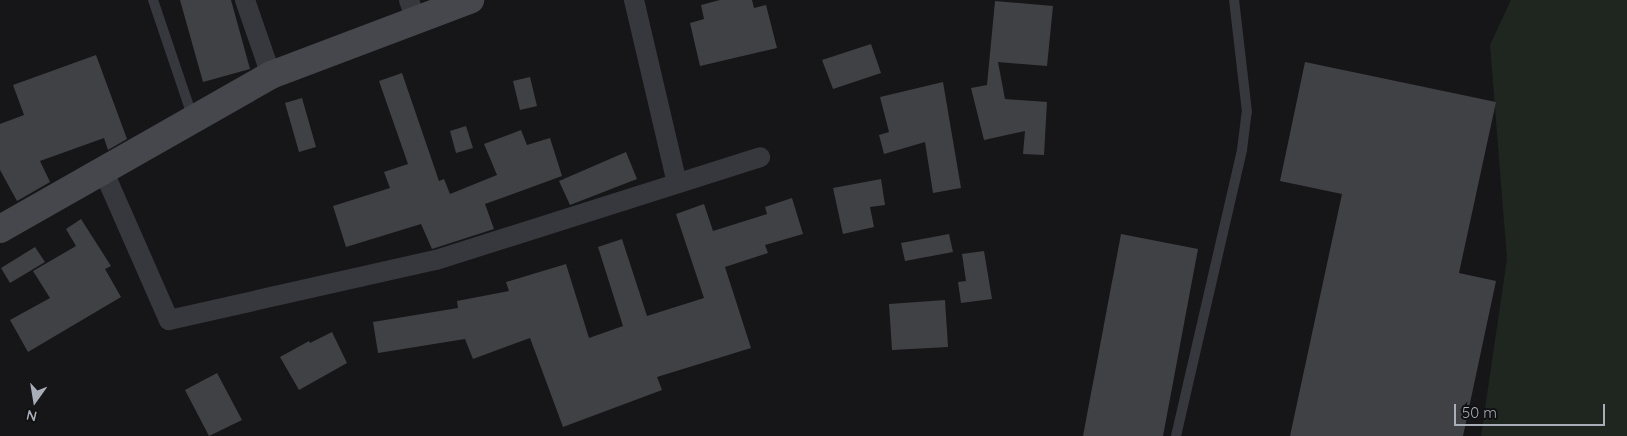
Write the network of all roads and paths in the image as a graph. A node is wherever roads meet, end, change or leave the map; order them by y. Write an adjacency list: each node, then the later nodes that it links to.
1 (153, 0): 8 (lane)
2 (245, 0): 7 (street)
3 (470, 0): 6 (main road)
4 (634, 0): 11 (street)
5 (1234, 0): 13 (lane)
6 (412, 10): 7 (main road)
7 (271, 75): 8 (main road)
8 (193, 119): 10 (main road)
9 (760, 157): 11 (street)
10 (103, 170): 11 (street); 12 (main road)
11 (677, 183)
12 (0, 229)
13 (1176, 436)

